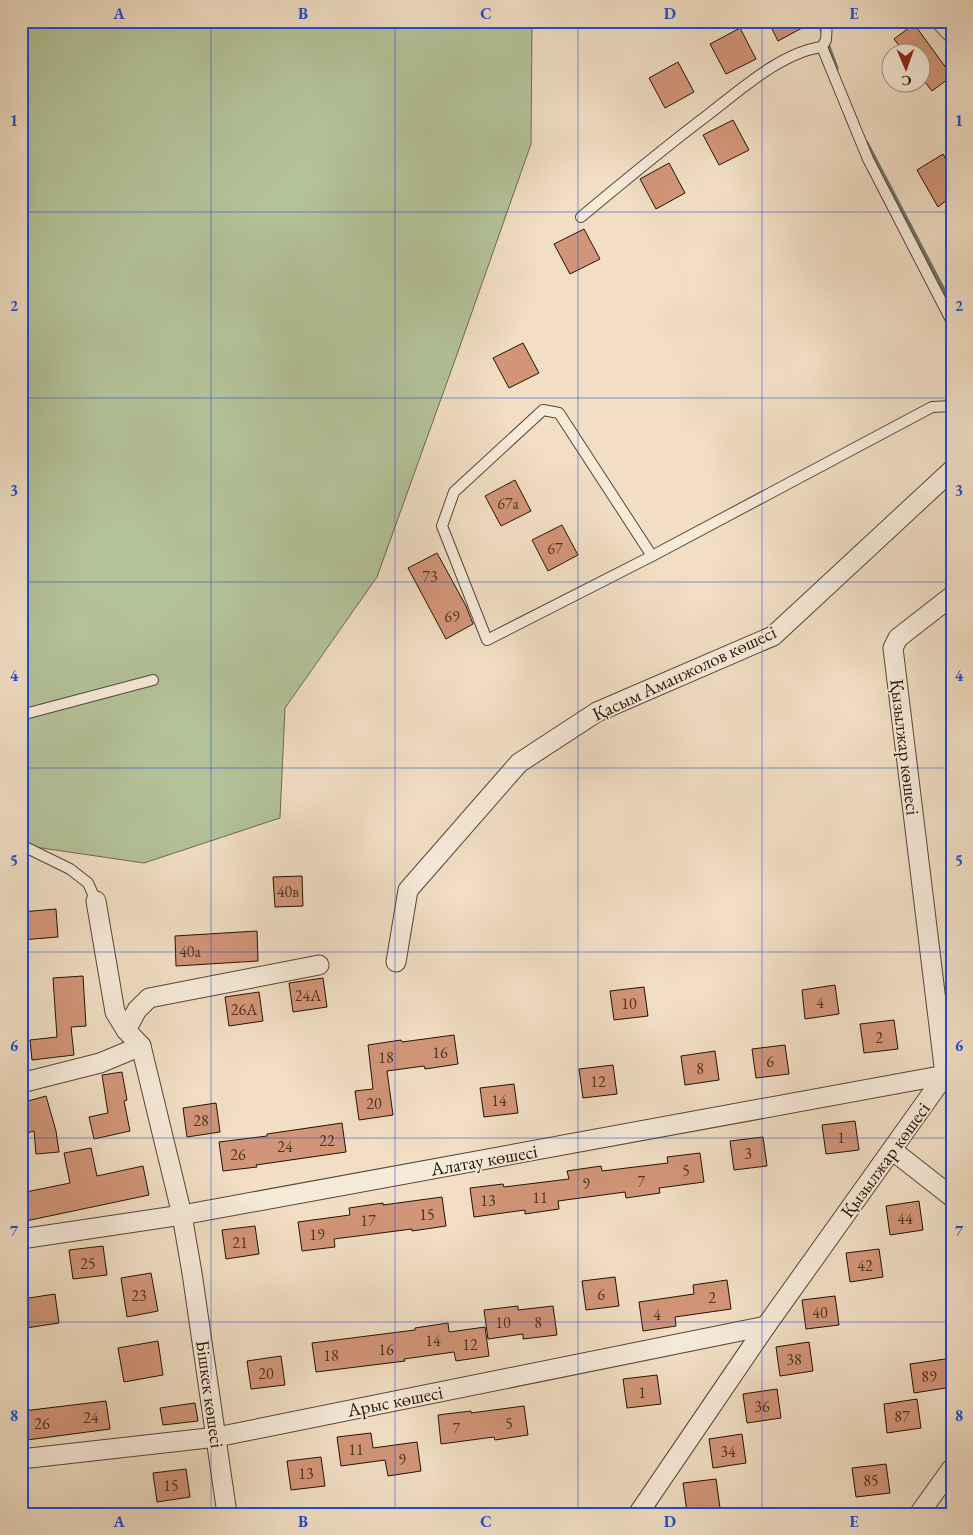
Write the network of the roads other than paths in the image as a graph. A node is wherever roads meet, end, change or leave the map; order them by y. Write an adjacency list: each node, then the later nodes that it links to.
1 (827, 21): 4 (lane)
2 (941, 21): 3 (street)
3 (952, 32)
4 (822, 47): 5 (lane); 6 (lane)
5 (581, 217)
6 (952, 322)
7 (952, 406): 9 (lane)
8 (952, 470): 15 (street, Қасым Аманжолов көшесі)
9 (652, 556): 9 (lane)
10 (952, 596): 19 (street, Қызылжар көшесі)
11 (153, 680): 12 (lane)
12 (21, 715)
13 (21, 845): 14 (lane)
14 (96, 901): 17 (street)
15 (396, 962)
16 (319, 965): 17 (street)
17 (126, 1030): 18 (street)
18 (141, 1046): 20 (street); 23 (street, Бішкек көшесі)
19 (945, 1076): 21 (street, Қызылжар көшесі); 23 (street, Алатау көшесі)
20 (21, 1083)
21 (892, 1150): 22 (street); 25 (street, Қызылжар көшесі)
22 (952, 1197)
23 (182, 1215): 24 (street, Алатау көшесі); 26 (street, Бішкек көшесі)
24 (21, 1240)
25 (766, 1326): 26 (street, Арыс көшесі); 30 (street, Қызылжар көшесі)
26 (217, 1437): 27 (street, Арыс көшесі); 29 (street, Бішкек көшесі)
27 (21, 1459)
28 (952, 1468): 31 (street)
29 (228, 1514)
30 (638, 1514)
31 (919, 1514)

